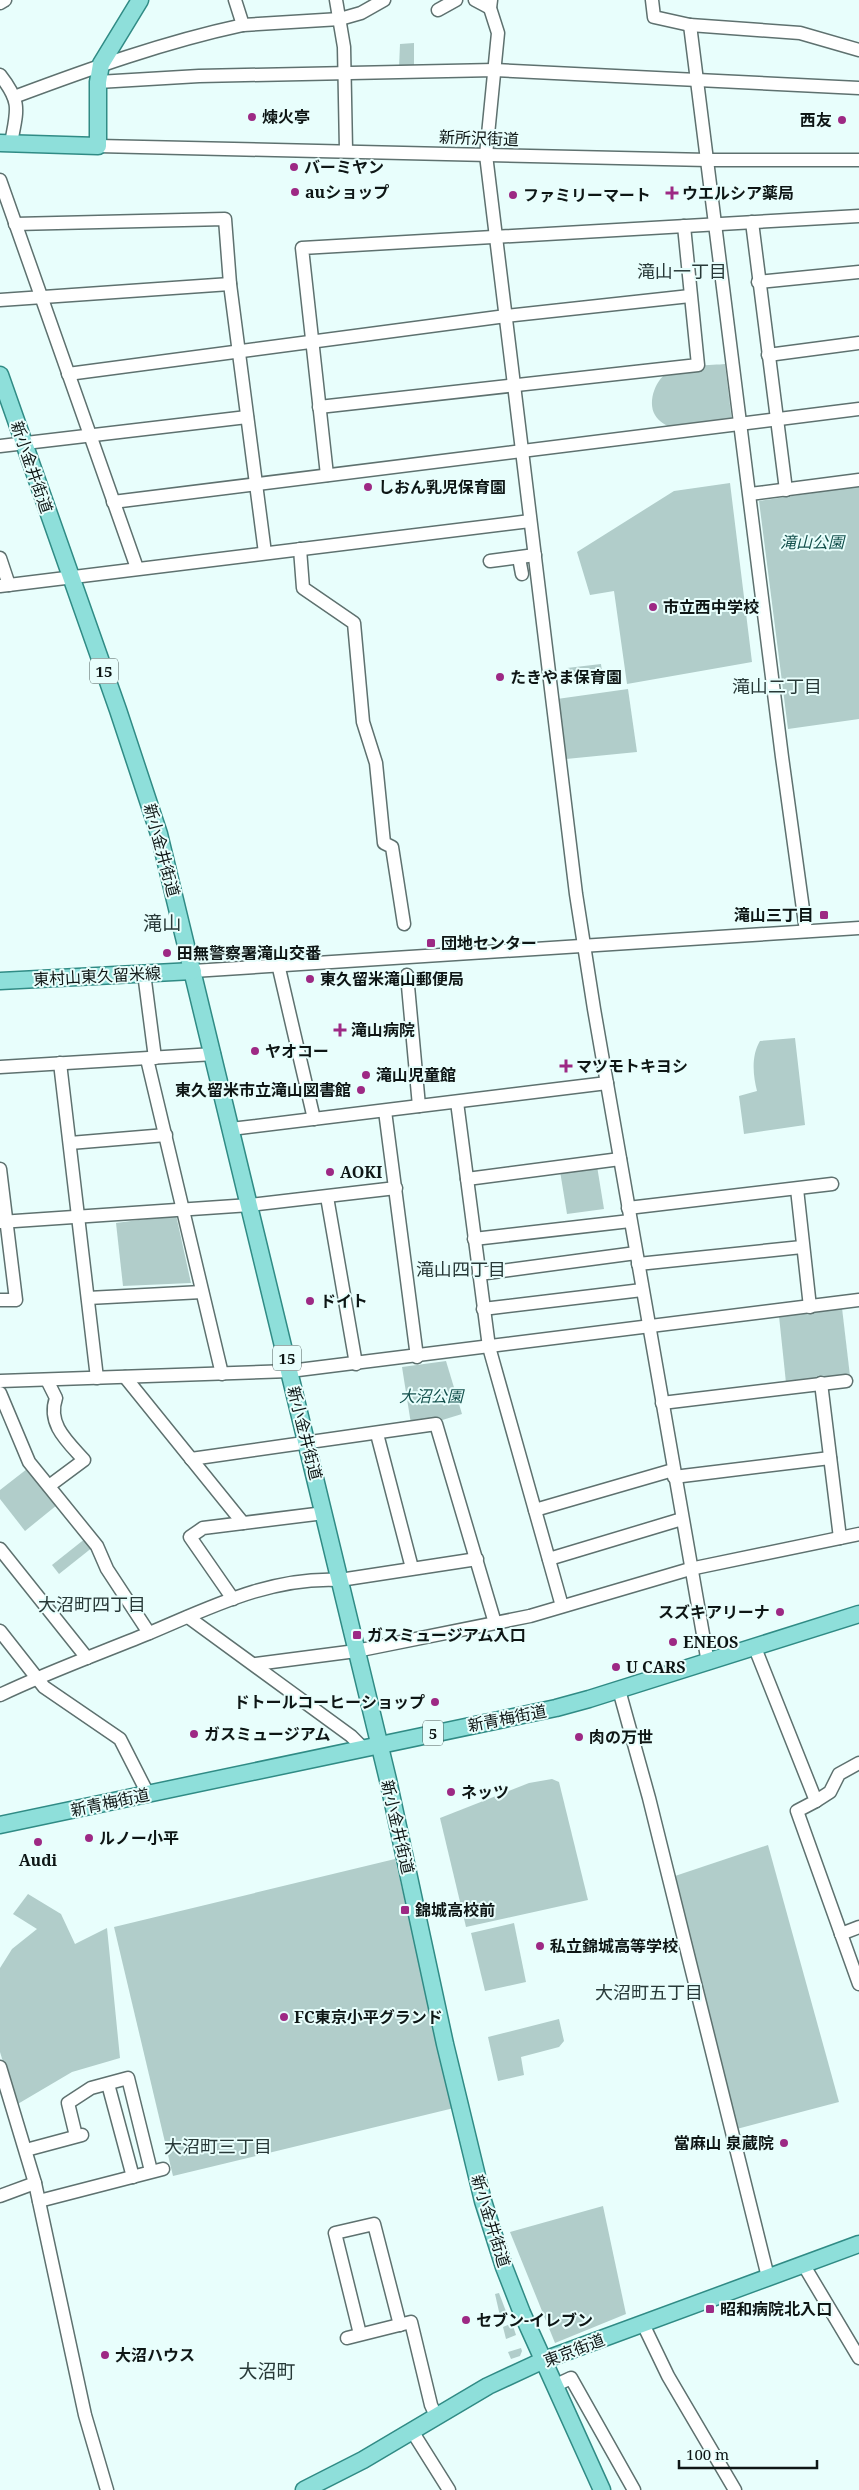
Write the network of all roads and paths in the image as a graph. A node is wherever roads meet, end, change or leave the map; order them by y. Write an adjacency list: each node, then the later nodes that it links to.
1 (5, 0): 9 (street)
2 (140, 0): 16 (main road)
3 (235, 0): 13 (street)
4 (336, 0): 12 (street)
5 (384, 0): 12 (street)
6 (456, 0): 11 (street)
7 (475, 0): 10 (street)
8 (652, 0): 14 (street)
9 (0, 2)
10 (490, 4): 17 (street)
11 (438, 10)
12 (340, 19): 13 (street); 18 (street)
13 (243, 25): 16 (street)
14 (690, 25): 15 (street); 20 (street)
15 (859, 50)
16 (101, 64): 21 (main road); 23 (street)
17 (495, 70): 18 (street); 20 (street); 27 (street)
18 (345, 72): 21 (street); 26 (street)
19 (0, 76): 23 (street)
20 (698, 80): 22 (street); 28 (street)
21 (98, 82): 25 (main road)
22 (859, 88)
23 (14, 97): 24 (street)
24 (6, 143): 25 (main road)
25 (98, 146): 26 (street, 新所沢街道)
26 (346, 150): 27 (street, 新所沢街道)
27 (486, 155): 28 (street, 新所沢街道); 36 (street)
28 (708, 160): 29 (street, 新所沢街道); 34 (street)
29 (859, 160)
30 (0, 180): 33 (street)
31 (859, 216): 32 (street)
32 (752, 222): 34 (street); 38 (street)
33 (15, 224): 39 (street); 41 (street)
34 (717, 224): 35 (street); 55 (street)
35 (684, 226): 36 (street); 40 (street)
36 (496, 236): 43 (street); 44 (street)
37 (859, 272): 38 (street)
38 (758, 282): 47 (street)
39 (230, 284): 41 (street); 46 (street)
40 (690, 296): 43 (street); 50 (street)
41 (42, 298): 42 (street); 48 (street)
42 (0, 300)
43 (506, 316): 44 (street); 50 (street)
44 (312, 343): 46 (street); 51 (street)
45 (859, 343): 47 (street)
46 (239, 352): 48 (street); 53 (street)
47 (768, 355): 54 (street)
48 (68, 374): 56 (street)
49 (0, 375): 57 (main road, 新小金井街道 / 15)
50 (514, 384): 51 (street); 59 (street)
51 (319, 407): 60 (street)
52 (859, 409): 54 (street)
53 (247, 417): 56 (street); 62 (street)
54 (776, 419): 55 (street); 63 (street)
55 (741, 424): 59 (street); 64 (street)
56 (90, 435): 57 (street); 65 (street)
57 (24, 443): 58 (street); 75 (main road, 新小金井街道 / 15)
58 (0, 446)
59 (522, 451): 60 (street); 66 (street)
60 (326, 475): 62 (street)
61 (859, 480): 63 (street)
62 (256, 484): 65 (street); 68 (street)
63 (786, 490): 64 (street)
64 (750, 494): 79 (street)
65 (114, 502): 73 (street)
66 (530, 521): 67 (street); 69 (street)
67 (300, 549): 68 (street); 77 (street)
68 (264, 553): 73 (street)
69 (535, 555): 71 (street); 80 (street)
70 (0, 558): 76 (street)
71 (519, 558): 72 (street); 74 (street)
72 (490, 561)
73 (137, 568): 75 (street)
74 (522, 574)
75 (70, 576): 76 (street); 82 (main road, 新小金井街道 / 15)
76 (5, 585)
77 (404, 924)
78 (859, 928): 79 (street)
79 (806, 931): 80 (street)
80 (583, 945): 81 (street); 90 (street)
81 (278, 964): 82 (street); 94 (street)
82 (193, 971): 83 (main road, 東村山東久留米線); 86 (main road, 新小金井街道 / 15)
83 (144, 973): 85 (main road, 東村山東久留米線); 87 (street)
84 (407, 975): 92 (street)
85 (0, 981)
86 (214, 1054): 87 (street); 95 (main road, 新小金井街道 / 15)
87 (151, 1059): 88 (street); 96 (street)
88 (60, 1063): 89 (street); 97 (street)
89 (0, 1067)
90 (607, 1083): 91 (street); 98 (street)
91 (457, 1102): 92 (street); 100 (street)
92 (419, 1106): 93 (street)
93 (385, 1111): 94 (street); 102 (street)
94 (314, 1119): 95 (street)
95 (231, 1129): 105 (main road, 新小金井街道 / 15)
96 (166, 1135): 97 (street); 107 (street)
97 (70, 1143): 108 (street)
98 (620, 1159): 100 (street); 106 (street)
99 (0, 1169): 110 (street)
100 (467, 1179): 111 (street)
101 (832, 1184): 103 (street)
102 (396, 1188): 104 (street); 124 (street)
103 (797, 1189): 106 (street); 112 (street)
104 (327, 1197): 105 (street); 125 (street)
105 (250, 1205): 107 (street); 126 (main road, 新小金井街道 / 15)
106 (628, 1208): 109 (street)
107 (184, 1210): 108 (street); 116 (street)
108 (78, 1217): 110 (street); 117 (street)
109 (630, 1221): 111 (street); 113 (street)
110 (4, 1222): 118 (street)
111 (474, 1240): 114 (street)
112 (802, 1247): 113 (street); 120 (street)
113 (637, 1259): 114 (street); 115 (street)
114 (479, 1274): 121 (street)
115 (642, 1290): 121 (street); 122 (street)
116 (202, 1292): 117 (street); 127 (street)
117 (88, 1298): 129 (street)
118 (0, 1300)
119 (859, 1300): 120 (street)
120 (810, 1307): 122 (street)
121 (484, 1309): 123 (street)
122 (649, 1327): 123 (street); 135 (street)
123 (489, 1347): 124 (street); 142 (street)
124 (416, 1357): 125 (street)
125 (356, 1364): 126 (street)
126 (290, 1372): 127 (street); 137 (main road, 新小金井街道 / 15)
127 (222, 1374): 128 (street)
128 (125, 1377): 129 (street); 139 (street)
129 (97, 1378): 130 (street)
130 (47, 1380): 131 (street); 141 (street)
131 (0, 1381)
132 (846, 1381): 133 (street)
133 (821, 1383): 135 (street); 138 (street)
134 (0, 1393): 141 (street)
135 (662, 1403): 140 (street)
136 (377, 1434): 137 (street); 149 (street); 151 (street)
137 (307, 1442): 139 (street); 143 (main road, 新小金井街道 / 15)
138 (830, 1458): 140 (street); 147 (street)
139 (191, 1459): 145 (street)
140 (674, 1473): 142 (street); 144 (street)
141 (49, 1486): 160 (street)
142 (535, 1510): 150 (street)
143 (324, 1513): 145 (street); 153 (main road, 新小金井街道 / 15)
144 (682, 1519): 150 (street); 152 (street)
145 (243, 1523): 154 (street)
146 (859, 1534): 147 (street)
147 (840, 1538): 152 (street)
148 (0, 1549): 163 (street)
149 (477, 1559): 151 (street); 158 (street)
150 (549, 1559): 155 (street)
151 (412, 1568): 153 (street)
152 (690, 1569): 155 (street); 164 (street)
153 (340, 1580): 154 (street); 162 (main road, 新小金井街道 / 15)
154 (233, 1598): 157 (street)
155 (562, 1606): 158 (street)
156 (859, 1614): 161 (main road, 新青梅街道 / 5)
157 (188, 1617): 160 (street); 165 (street)
158 (495, 1623): 162 (street)
159 (0, 1631): 166 (street)
160 (149, 1633): 163 (street)
161 (755, 1648): 164 (main road, 新青梅街道 / 5); 172 (street)
162 (356, 1651): 165 (street); 169 (main road, 新小金井街道 / 15)
163 (87, 1658): 166 (street)
164 (708, 1663): 167 (main road, 新青梅街道 / 5)
165 (256, 1664): 169 (street)
166 (37, 1678): 168 (street); 171 (street)
167 (619, 1690): 169 (main road, 新青梅街道 / 5); 186 (street)
168 (0, 1695)
169 (370, 1747): 171 (main road, 新青梅街道 / 5); 192 (main road, 新小金井街道)
170 (859, 1763): 172 (street)
171 (148, 1794): 173 (main road, 新青梅街道 / 5)
172 (816, 1801): 175 (street)
173 (0, 1825)
174 (859, 1927): 175 (street)
175 (841, 1934): 176 (street)
176 (859, 1984)
177 (0, 2067): 179 (street)
178 (108, 2084): 179 (street); 180 (street); 180 (street)
179 (26, 2150): 181 (street)
180 (132, 2177): 183 (street)
181 (35, 2183): 182 (street); 183 (street)
182 (0, 2196)
183 (39, 2201): 196 (street)
184 (859, 2244): 185 (main road, 東京街道)
185 (804, 2264): 186 (main road, 東京街道); 191 (street)
186 (768, 2277): 187 (main road, 東京街道)
187 (643, 2324): 192 (main road, 東京街道); 201 (street)
188 (400, 2325): 189 (street); 189 (street); 194 (street)
189 (360, 2334): 190 (street)
190 (347, 2338)
191 (859, 2358)
192 (544, 2360): 193 (main road, 新小金井街道); 194 (main road, 東京街道)
193 (556, 2386): 199 (main road, 新小金井街道); 200 (street)
194 (436, 2416): 195 (main road, 東京街道)
195 (412, 2431): 197 (main road, 東京街道); 198 (street)
196 (107, 2490)
197 (304, 2490)
198 (449, 2490)
199 (602, 2490)
200 (634, 2490)
201 (735, 2490)

